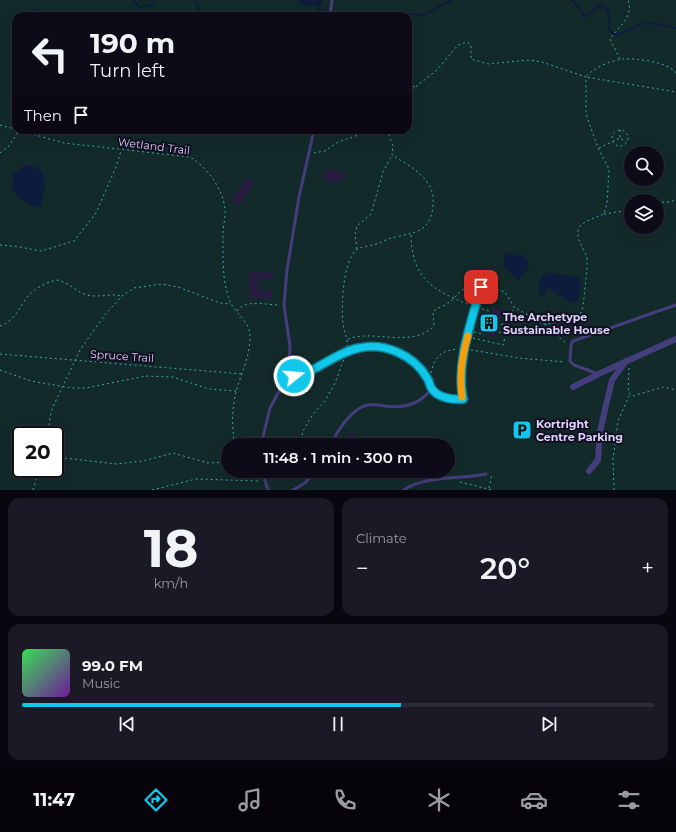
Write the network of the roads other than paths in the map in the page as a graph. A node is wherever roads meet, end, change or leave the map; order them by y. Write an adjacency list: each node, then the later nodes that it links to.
1 (332, 0): 2 (lane)
2 (330, 12)
3 (313, 134): 9 (lane)
4 (481, 287): 12 (street)
5 (676, 304): 8 (lane)
6 (676, 339): 7 (street)
7 (628, 360): 8 (street); 15 (street)
8 (598, 374): 10 (street)
9 (287, 376): 11 (lane); 13 (lane)
10 (573, 387)
11 (432, 389): 12 (lane); 14 (lane)
12 (465, 399)
13 (263, 438)
14 (334, 438)
15 (589, 471)
16 (486, 474): 21 (lane)
17 (263, 478): 19 (lane)
18 (310, 478): 20 (lane)
19 (268, 490)
20 (293, 490)
21 (404, 490)

